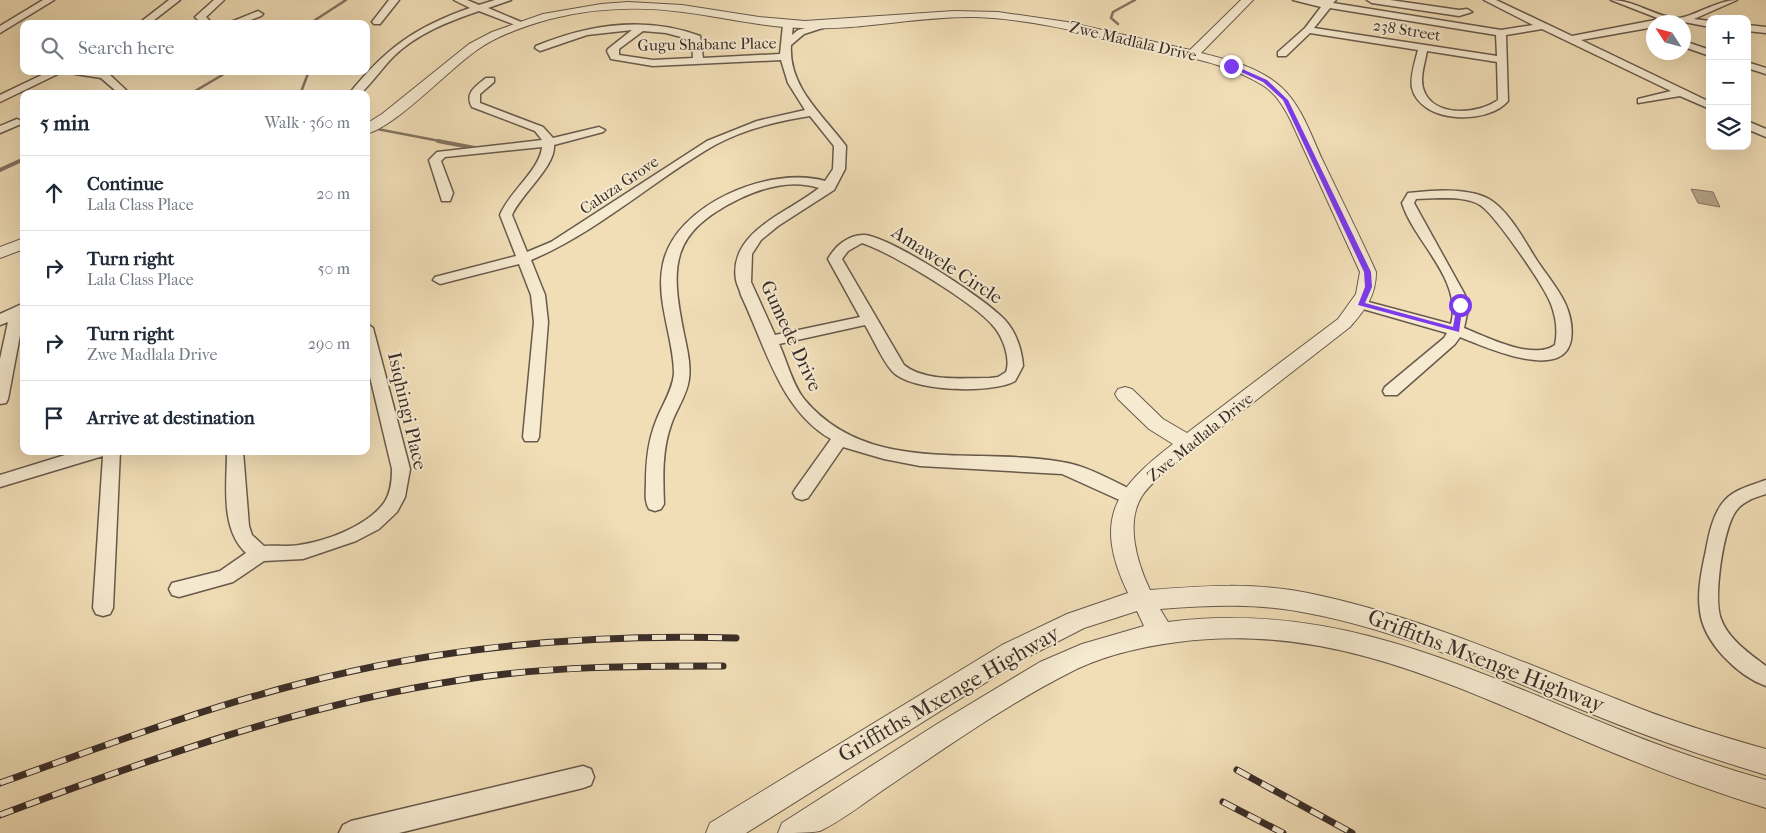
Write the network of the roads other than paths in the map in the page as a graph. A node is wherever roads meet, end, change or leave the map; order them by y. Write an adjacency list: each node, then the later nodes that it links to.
1 (49, 0): 33 (street)
2 (176, 0): 19 (street)
3 (220, 0): 20 (street)
4 (394, 0): 23 (street)
5 (460, 0): 14 (street)
6 (506, 0): 14 (street)
7 (1247, 0): 44 (street)
8 (1298, 0): 13 (street)
9 (1372, 0): 15 (street)
10 (1490, 0): 28 (street)
11 (1616, 0): 17 (street)
12 (1732, 0): 18 (street)
13 (1328, 2): 34 (street); 37 (street)
14 (475, 8): 25 (street); 57 (street)
15 (1467, 12)
16 (258, 14): 21 (street)
17 (1657, 15)
18 (1691, 16)
19 (148, 20)
20 (203, 20)
21 (242, 20)
22 (1691, 21): 24 (street)
23 (377, 22)
24 (1706, 23)
25 (521, 24): 26 (street, Zwe Madlala Drive); 66 (street, Zwe Madlala Drive)
26 (788, 25): 27 (street, Zwe Madlala Drive); 42 (street)
27 (826, 25): 42 (street); 44 (street, Zwe Madlala Drive)
28 (1543, 26): 37 (street); 38 (street)
29 (1646, 26): 32 (street)
30 (642, 27): 40 (street); 46 (street); 46 (street, Gugu Shabane Place)
31 (1751, 28): 35 (street)
32 (1635, 29): 36 (street); 38 (street)
33 (0, 30)
34 (1308, 30): 41 (street, 238 Street); 45 (street)
35 (1766, 30)
36 (1646, 32)
37 (1501, 33): 47 (street)
38 (1572, 40): 58 (street)
39 (1691, 46): 43 (street)
40 (540, 48)
41 (1423, 48): 47 (street, 238 Street); 47 (street)
42 (786, 50): 46 (street, Gugu Shabane Place); 63 (street)
43 (1706, 51)
44 (1193, 54): 77 (street, Zwe Madlala Drive)
45 (1282, 54)
46 (698, 60)
47 (1502, 60)
48 (1751, 66): 49 (street)
49 (1766, 71)
50 (51, 75): 54 (street)
51 (109, 75): 56 (street)
52 (490, 80): 70 (street)
53 (0, 90): 59 (street)
54 (20, 90)
55 (20, 90): 59 (street)
56 (121, 90)
57 (358, 90)
58 (1680, 92): 61 (street); 62 (street)
59 (14, 93): 60 (street)
60 (0, 99)
61 (1642, 101)
62 (1708, 105)
63 (812, 112): 71 (street); 75 (street, Caluza Grove)
64 (17, 122): 67 (street)
65 (1751, 126): 69 (street)
66 (370, 128)
67 (0, 130)
68 (599, 130): 70 (street)
69 (1766, 134)
70 (547, 142): 72 (street); 75 (street)
71 (830, 187): 83 (street, Gumede Drive); 98 (street)
72 (446, 198)
73 (20, 245): 74 (street)
74 (0, 253)
75 (522, 260): 76 (street, Caluza Grove); 88 (street)
76 (440, 280)
77 (1361, 304): 82 (street); 90 (street, Zwe Madlala Drive)
78 (20, 310): 81 (street)
79 (20, 313): 87 (street)
80 (870, 318): 80 (street, Amawele Circle); 83 (street)
81 (0, 320)
82 (1456, 330): 82 (street); 85 (street)
83 (770, 341): 89 (street, Gumede Drive)
84 (370, 344): 99 (street, Isiqhingi Place)
85 (1391, 391)
86 (1125, 394): 90 (street)
87 (0, 399)
88 (531, 437)
89 (840, 439): 96 (street); 97 (street, Gumede Drive)
90 (1188, 444): 97 (street, Zwe Madlala Drive)
91 (85, 455): 94 (street)
92 (112, 455): 102 (street)
93 (235, 455): 99 (street)
94 (0, 480)
95 (1766, 487): 104 (street)
96 (802, 493)
97 (1130, 497): 101 (street, Zwe Madlala Drive)
98 (655, 504)
99 (261, 554): 100 (street)
100 (179, 589)
101 (1142, 600): 103 (street, Zwe Madlala Drive); 105 (street, Griffiths Mxenge Highway); 109 (street, Griffiths Mxenge Highway)
102 (103, 608)
103 (1161, 633): 107 (street, Griffiths Mxenge Highway); 110 (street, Griffiths Mxenge Highway)
104 (1766, 677)
105 (1766, 762)
106 (583, 777): 108 (street)
107 (1766, 794)
108 (351, 833)
109 (720, 833)
110 (792, 833)

